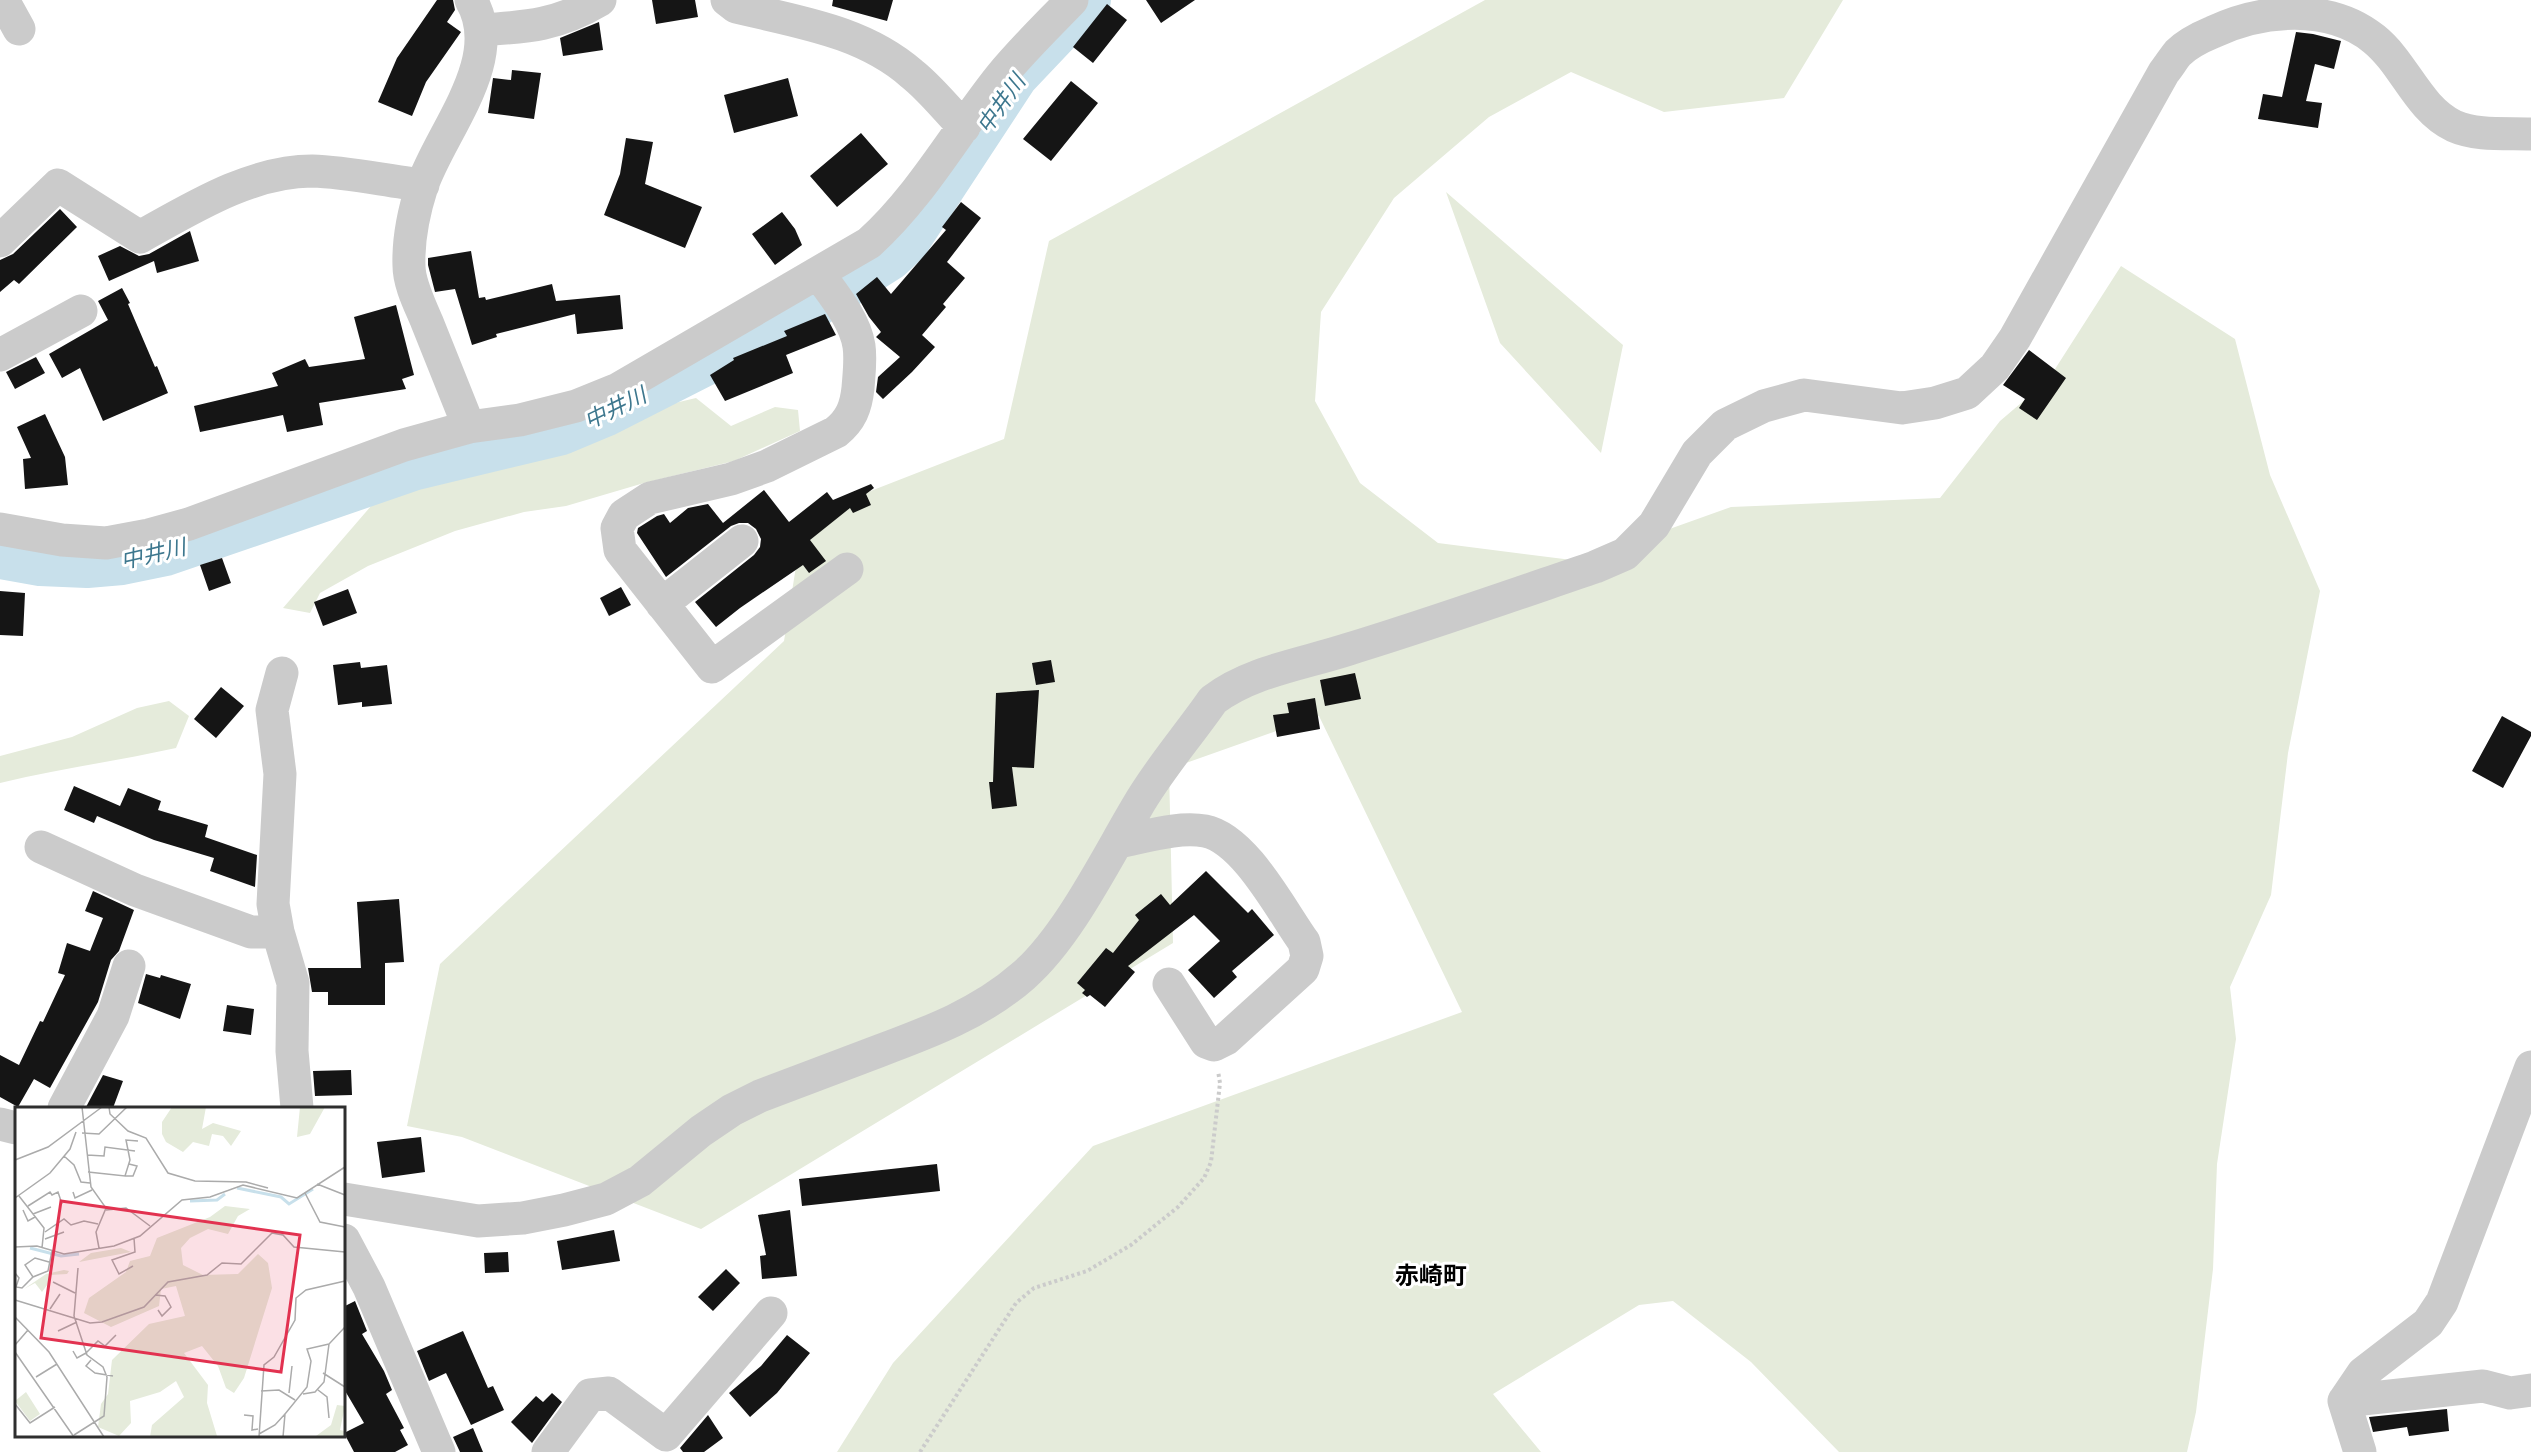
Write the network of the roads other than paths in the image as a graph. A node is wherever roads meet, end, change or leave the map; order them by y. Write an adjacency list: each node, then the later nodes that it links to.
1 (3, 0): 6 (street)
2 (600, 0): 5 (street)
3 (728, 0): 7 (street)
4 (1072, 0): 7 (street)
5 (476, 15): 9 (street)
6 (19, 28)
7 (964, 128): 11 (street)
8 (2531, 134): 20 (street)
9 (423, 185): 10 (street); 14 (street)
10 (0, 241)
11 (828, 288): 14 (street); 18 (street)
12 (81, 311): 13 (street)
13 (0, 355)
14 (469, 427): 15 (street)
15 (0, 529)
16 (742, 541): 18 (street)
17 (848, 569): 18 (street)
18 (662, 604)
19 (282, 673): 22 (street)
20 (1118, 842): 24 (street); 30 (street)
21 (41, 847): 22 (street)
22 (278, 932): 27 (street)
23 (129, 966): 26 (street)
24 (1169, 984)
25 (2531, 1067): 34 (street)
26 (65, 1107)
27 (297, 1107)
28 (0, 1124): 29 (street)
29 (15, 1128)
30 (345, 1199)
31 (345, 1242): 35 (street)
32 (771, 1313): 36 (street)
33 (2531, 1389): 34 (street)
34 (2344, 1401): 37 (street)
35 (439, 1452)
36 (548, 1452)
37 (2360, 1452)

